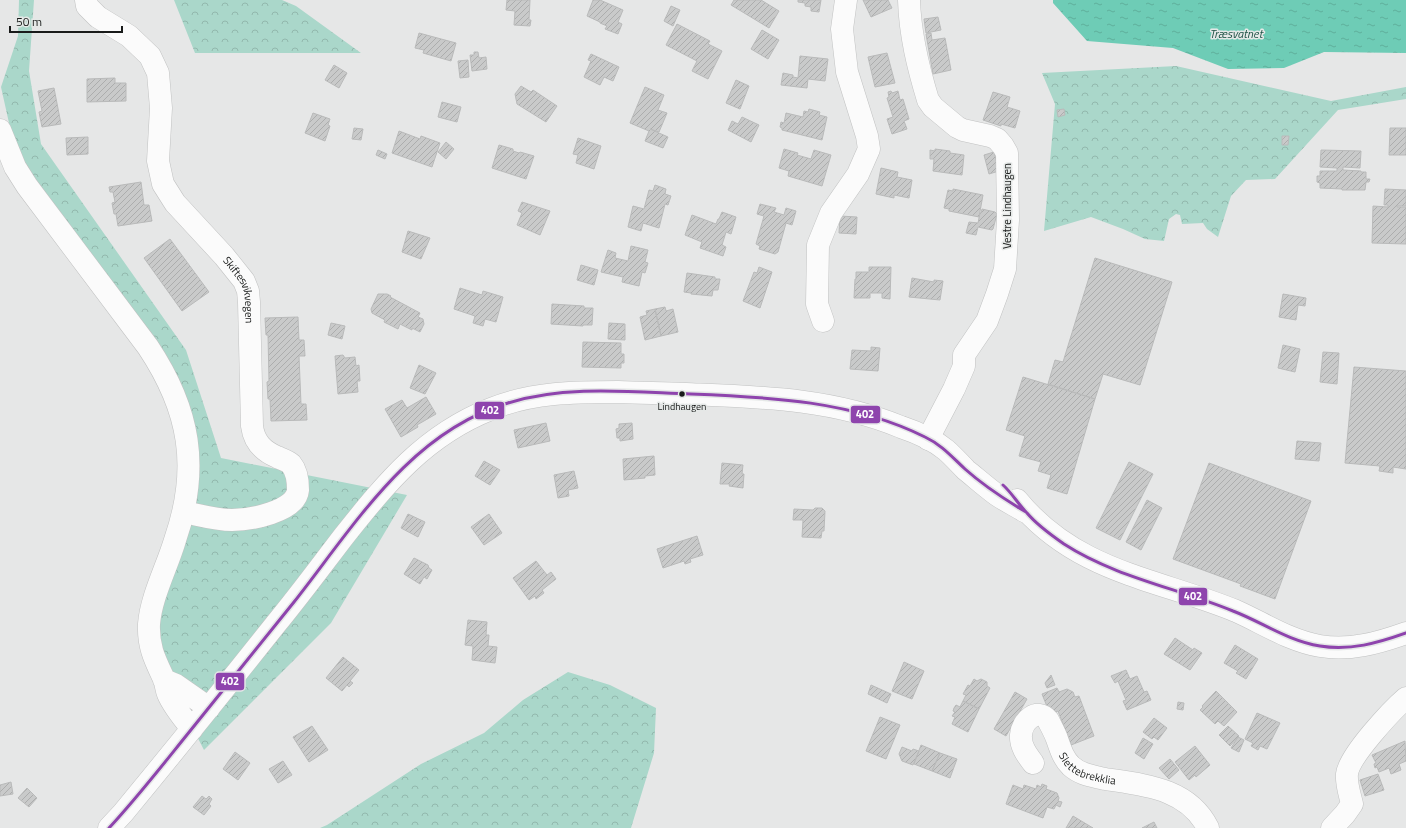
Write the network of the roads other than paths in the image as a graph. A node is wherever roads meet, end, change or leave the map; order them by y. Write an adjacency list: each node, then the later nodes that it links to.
1 (86, 0): 7 (main road, Skiftesvikvegen)
2 (846, 0): 5 (main road)
3 (909, 0): 6 (main road, Vestre Lindhaugen)
4 (0, 130): 7 (main road)
5 (823, 321)
6 (937, 445): 10 (main road); 13 (main road)
7 (184, 512): 11 (main road)
8 (1406, 620): 10 (main road)
9 (1406, 633): 10 (main road)
10 (1379, 642)
11 (164, 680): 13 (main road); 14 (main road)
12 (1406, 698): 18 (main road)
13 (209, 708): 14 (main road)
14 (192, 729): 16 (main road)
15 (1033, 763): 17 (main road, Slettebrekklia)
16 (109, 828)
17 (1208, 828)
18 (1332, 828)

